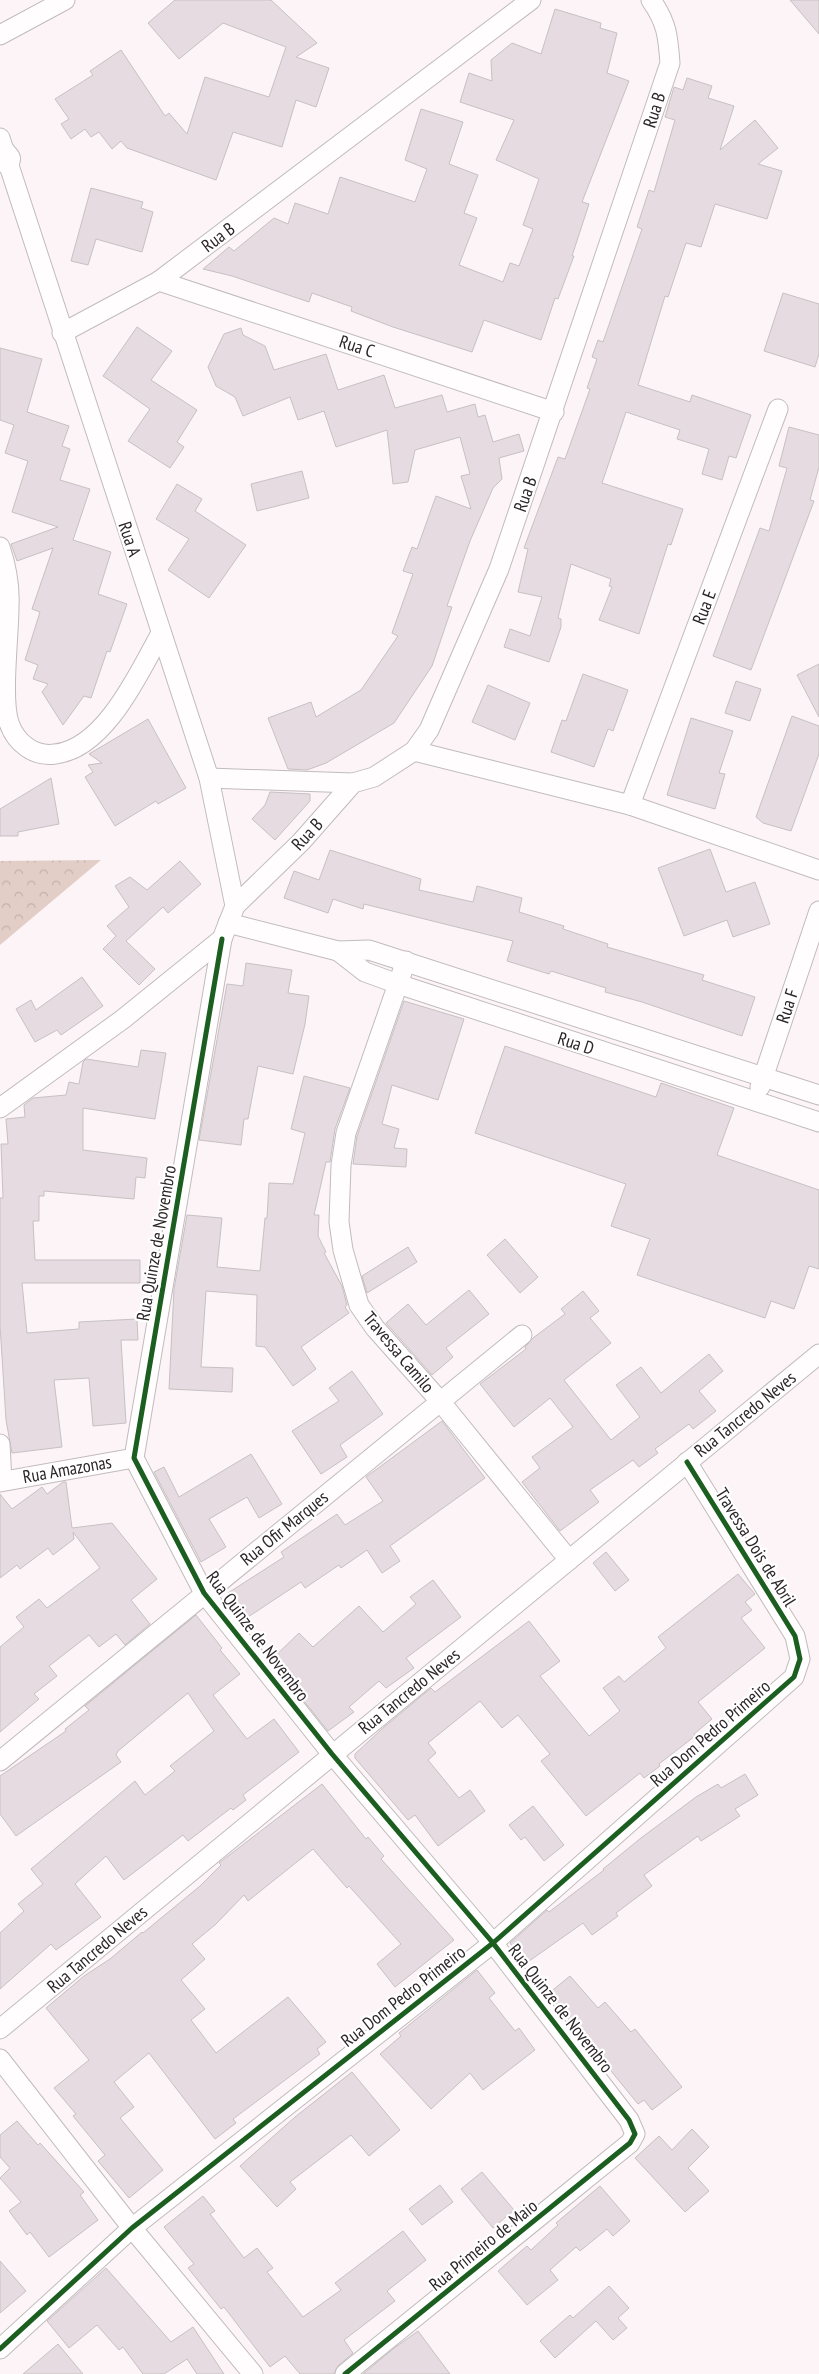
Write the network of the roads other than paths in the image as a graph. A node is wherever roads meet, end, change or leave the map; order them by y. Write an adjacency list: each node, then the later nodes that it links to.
1 (65, 0): 4 (street)
2 (531, 0): 6 (street, Rua B)
3 (651, 0): 9 (street, Rua B)
4 (0, 35)
5 (2, 150): 7 (street, Rua A)
6 (160, 280): 7 (street, Rua B); 9 (street, Rua C)
7 (62, 333): 11 (street, Rua A)
8 (778, 409): 15 (street, Rua E)
9 (554, 412): 12 (street, Rua B)
10 (0, 547): 11 (street)
11 (161, 632): 13 (street, Rua A)
12 (414, 751): 14 (street, Rua B); 15 (street)
13 (209, 778): 14 (street); 18 (street, Rua A)
14 (353, 783): 18 (street, Rua B)
15 (630, 805): 16 (street)
16 (819, 870)
17 (819, 911): 22 (street, Rua F)
18 (228, 923): 19 (street, Rua D); 25 (street, Rua B); 31 (street, Rua Quinze de Novembro)
19 (338, 951): 20 (street, Rua D); 21 (street, Rua D)
20 (406, 961): 21 (street, Travessa Camilo); 22 (street, Rua D)
21 (398, 984): 24 (street, Rua D); 29 (street, Travessa Camilo)
22 (764, 1076): 23 (street, Rua D); 24 (street, Rua F)
23 (819, 1095)
24 (754, 1102): 26 (street, Rua D)
25 (0, 1108)
26 (819, 1122)
27 (522, 1335): 29 (street, Rua Ofir Marques)
28 (819, 1354): 32 (street, Rua Tancredo Neves)
29 (440, 1401): 34 (street, Travessa Camilo); 35 (street, Rua Ofir Marques)
30 (0, 1444): 33 (street)
31 (134, 1458): 33 (street, Rua Amazonas); 35 (street, Rua Quinze de Novembro)
32 (687, 1462): 34 (street, Rua Tancredo Neves); 36 (street, Travessa Dois de Abril)
33 (1, 1481)
34 (569, 1560): 37 (street, Rua Tancredo Neves)
35 (204, 1593): 37 (street, Rua Quinze de Novembro); 38 (street, Rua Ofir Marques)
36 (799, 1648): 39 (street, Rua Dom Pedro Primeiro)
37 (332, 1754): 39 (street, Rua Quinze de Novembro); 40 (street, Rua Tancredo Neves)
38 (0, 1761)
39 (492, 1942): 42 (street, Rua Quinze de Novembro); 43 (street, Rua Dom Pedro Primeiro)
40 (0, 2029)
41 (0, 2059): 43 (street)
42 (634, 2134): 46 (street, Rua Primeiro de Maio)
43 (132, 2228): 44 (street, Rua Dom Pedro Primeiro); 45 (street)
44 (0, 2349)
45 (253, 2374)
46 (345, 2374)

